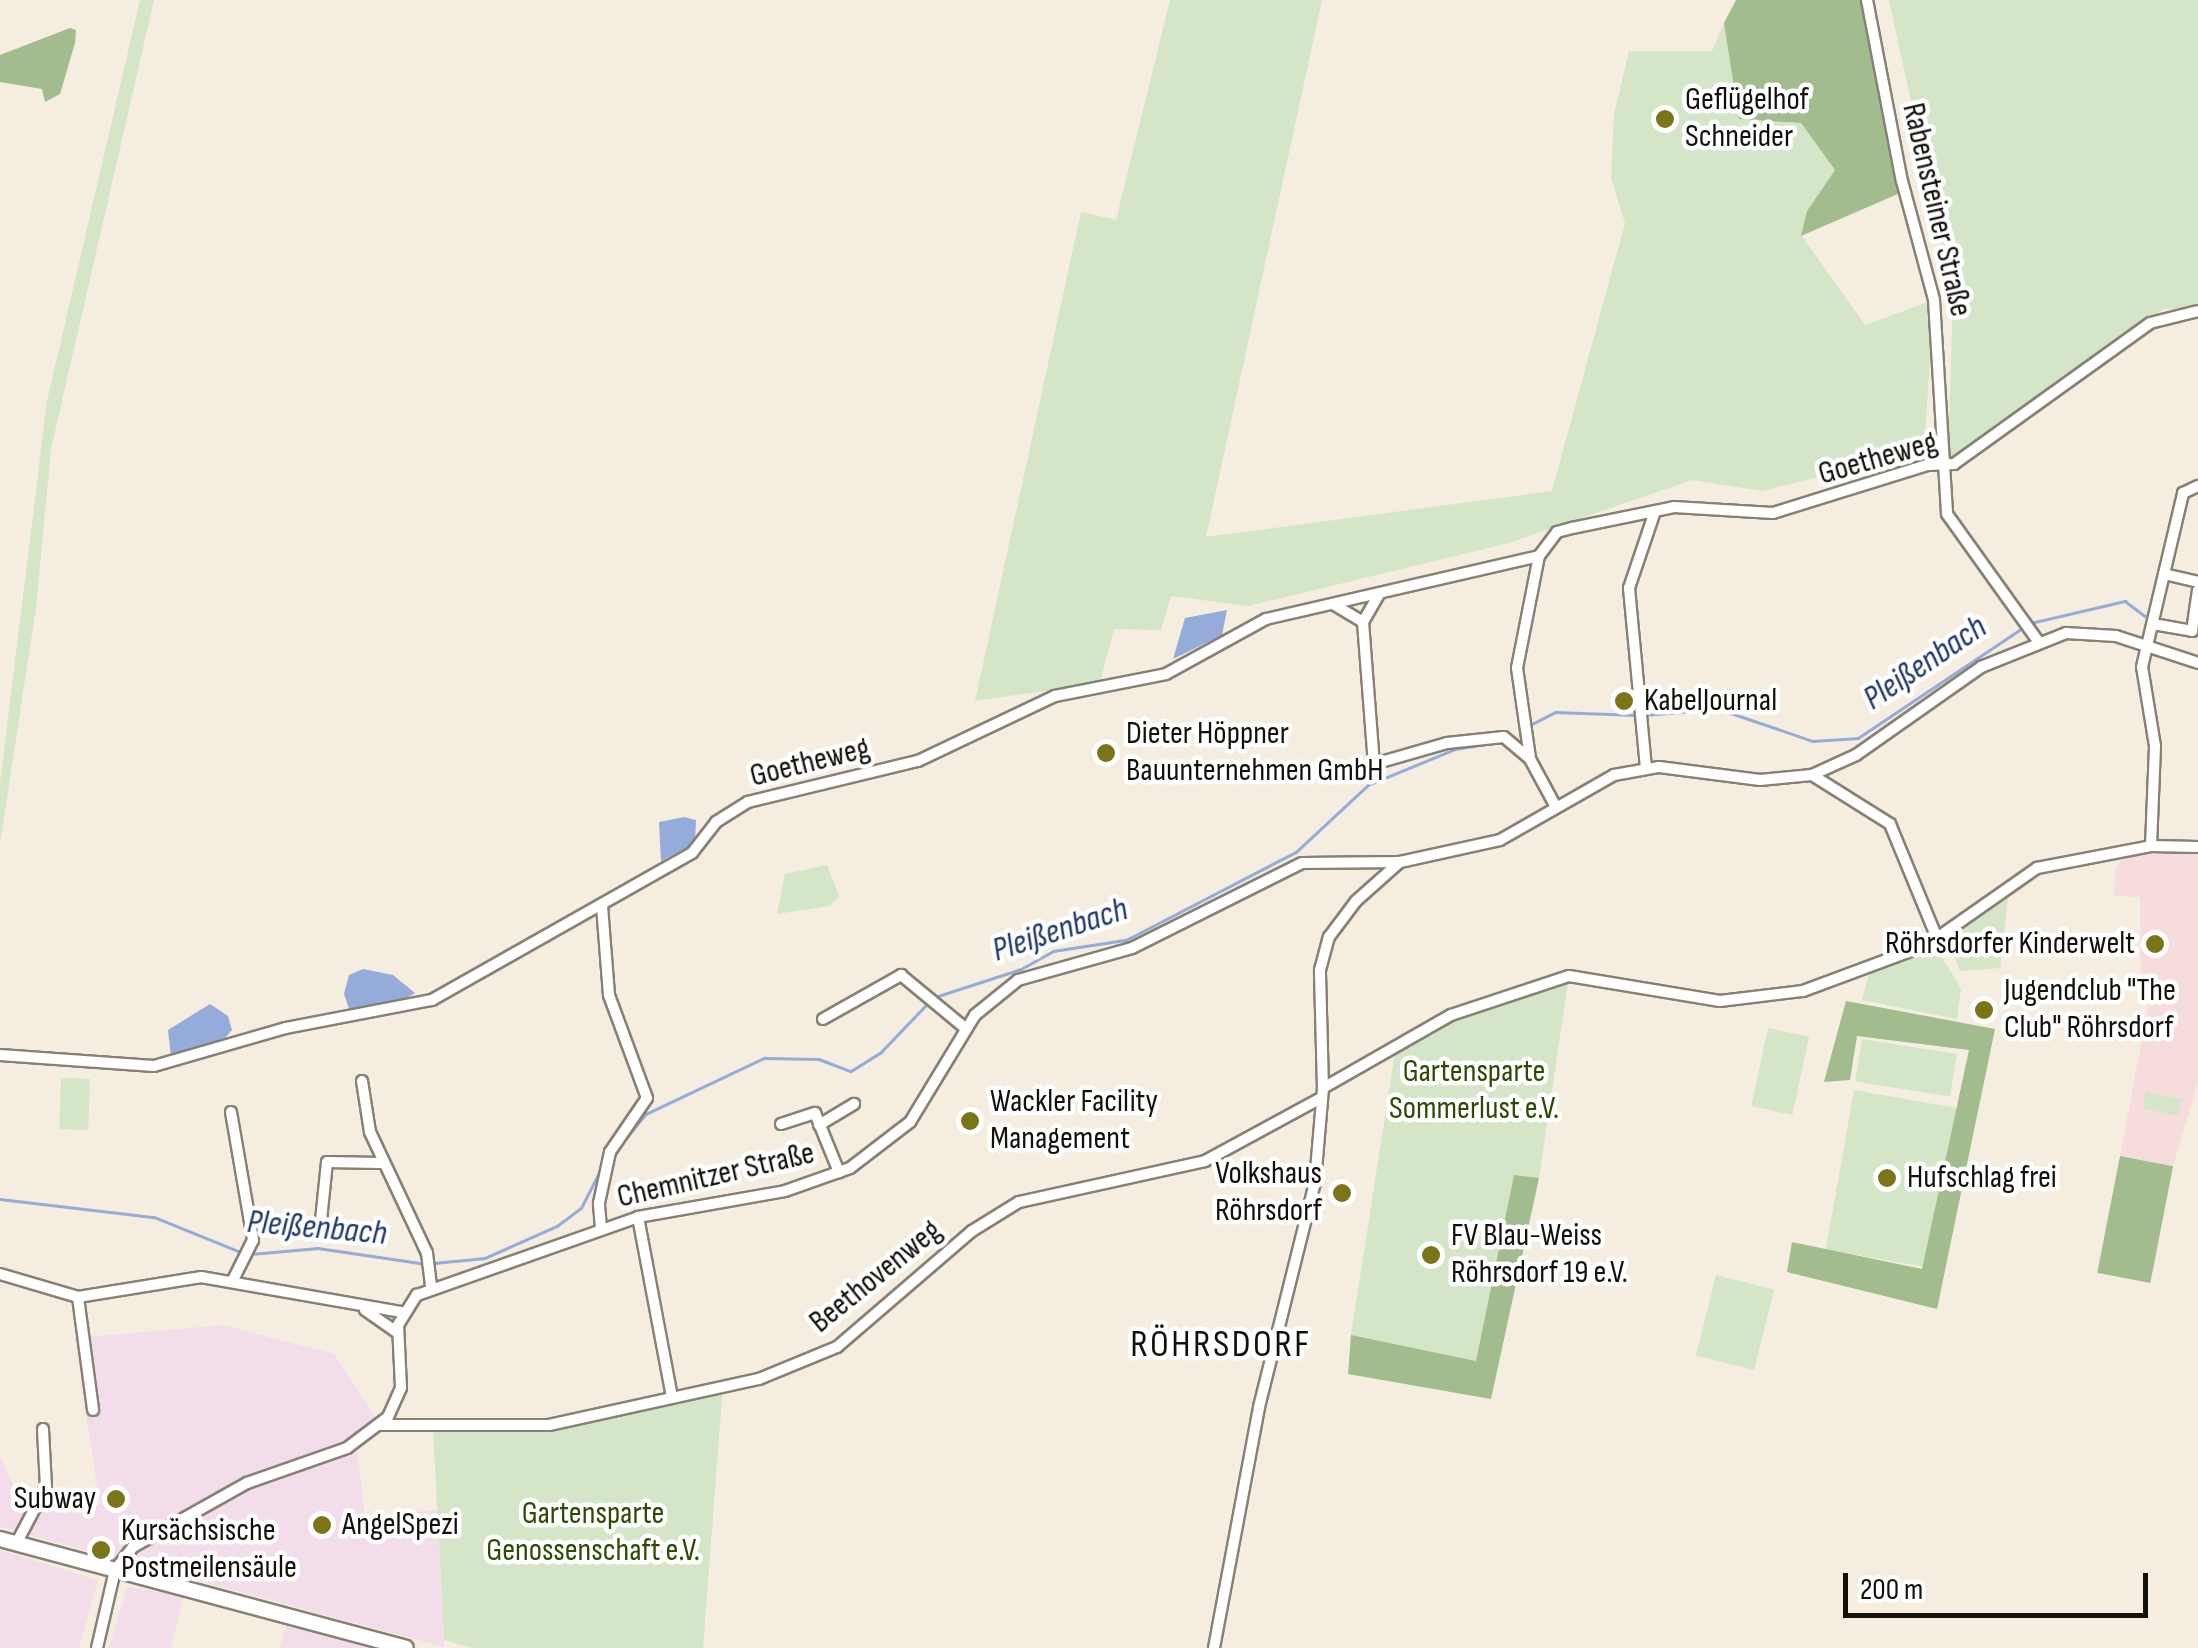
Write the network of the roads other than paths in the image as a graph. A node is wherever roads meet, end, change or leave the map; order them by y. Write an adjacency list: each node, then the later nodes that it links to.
1 (1867, 0): 3 (street, Rabensteiner Straße)
2 (2198, 311): 3 (street, Goetheweg)
3 (1941, 464): 5 (street, Goetheweg); 14 (street, Rabensteiner Straße)
4 (2198, 486): 7 (street)
5 (1655, 511): 6 (street, Goetheweg); 18 (street)
6 (1539, 556): 10 (street, Goetheweg); 17 (street)
7 (2164, 574): 8 (street); 13 (street)
8 (2198, 582)
9 (2198, 590): 13 (street)
10 (1378, 594): 11 (street, Goetheweg); 12 (street)
11 (1332, 604): 12 (street); 24 (street, Goetheweg)
12 (1363, 622): 17 (street)
13 (2153, 624): 15 (street)
14 (2032, 631): 15 (street, Chemnitzer Straße); 19 (street, Chemnitzer Straße)
15 (2147, 647): 16 (street, Chemnitzer Straße); 21 (street)
16 (2198, 663)
17 (1530, 759): 20 (street)
18 (1646, 768): 19 (street, Chemnitzer Straße); 20 (street, Chemnitzer Straße)
19 (1812, 775): 25 (street)
20 (1556, 807): 23 (street, Chemnitzer Straße)
21 (2151, 846): 22 (street, Beethovenweg); 25 (street, Beethovenweg)
22 (2198, 847)
23 (1400, 862): 27 (street, Chemnitzer Straße); 30 (street)
24 (602, 906): 28 (street, Goetheweg); 38 (street)
25 (1936, 938): 30 (street, Beethovenweg)
26 (822, 1019): 27 (street)
27 (965, 1028): 36 (street, Chemnitzer Straße)
28 (0, 1055)
29 (362, 1080): 35 (street)
30 (1322, 1093): 47 (street, Beethovenweg); 56 (street)
31 (854, 1104): 34 (street)
32 (231, 1112): 41 (street)
33 (781, 1124): 34 (street)
34 (820, 1125): 36 (street)
35 (380, 1163): 39 (street); 42 (street)
36 (839, 1172): 37 (street, Chemnitzer Straße)
37 (638, 1217): 38 (street, Chemnitzer Straße); 47 (street)
38 (601, 1228): 42 (street, Chemnitzer Straße)
39 (320, 1230)
40 (0, 1274): 43 (street)
41 (232, 1282): 43 (street); 44 (street)
42 (431, 1288): 45 (street, Chemnitzer Straße)
43 (78, 1297): 48 (street)
44 (364, 1310): 45 (street); 46 (street)
45 (402, 1312): 46 (street)
46 (398, 1333): 49 (street)
47 (672, 1396): 49 (street, Beethovenweg)
48 (93, 1410)
49 (381, 1425): 53 (street)
50 (43, 1430): 52 (street)
51 (0, 1539): 52 (main road)
52 (16, 1544): 53 (main road)
53 (115, 1570): 54 (street); 55 (main road)
54 (97, 1648)
55 (406, 1648)
56 (1214, 1648)

